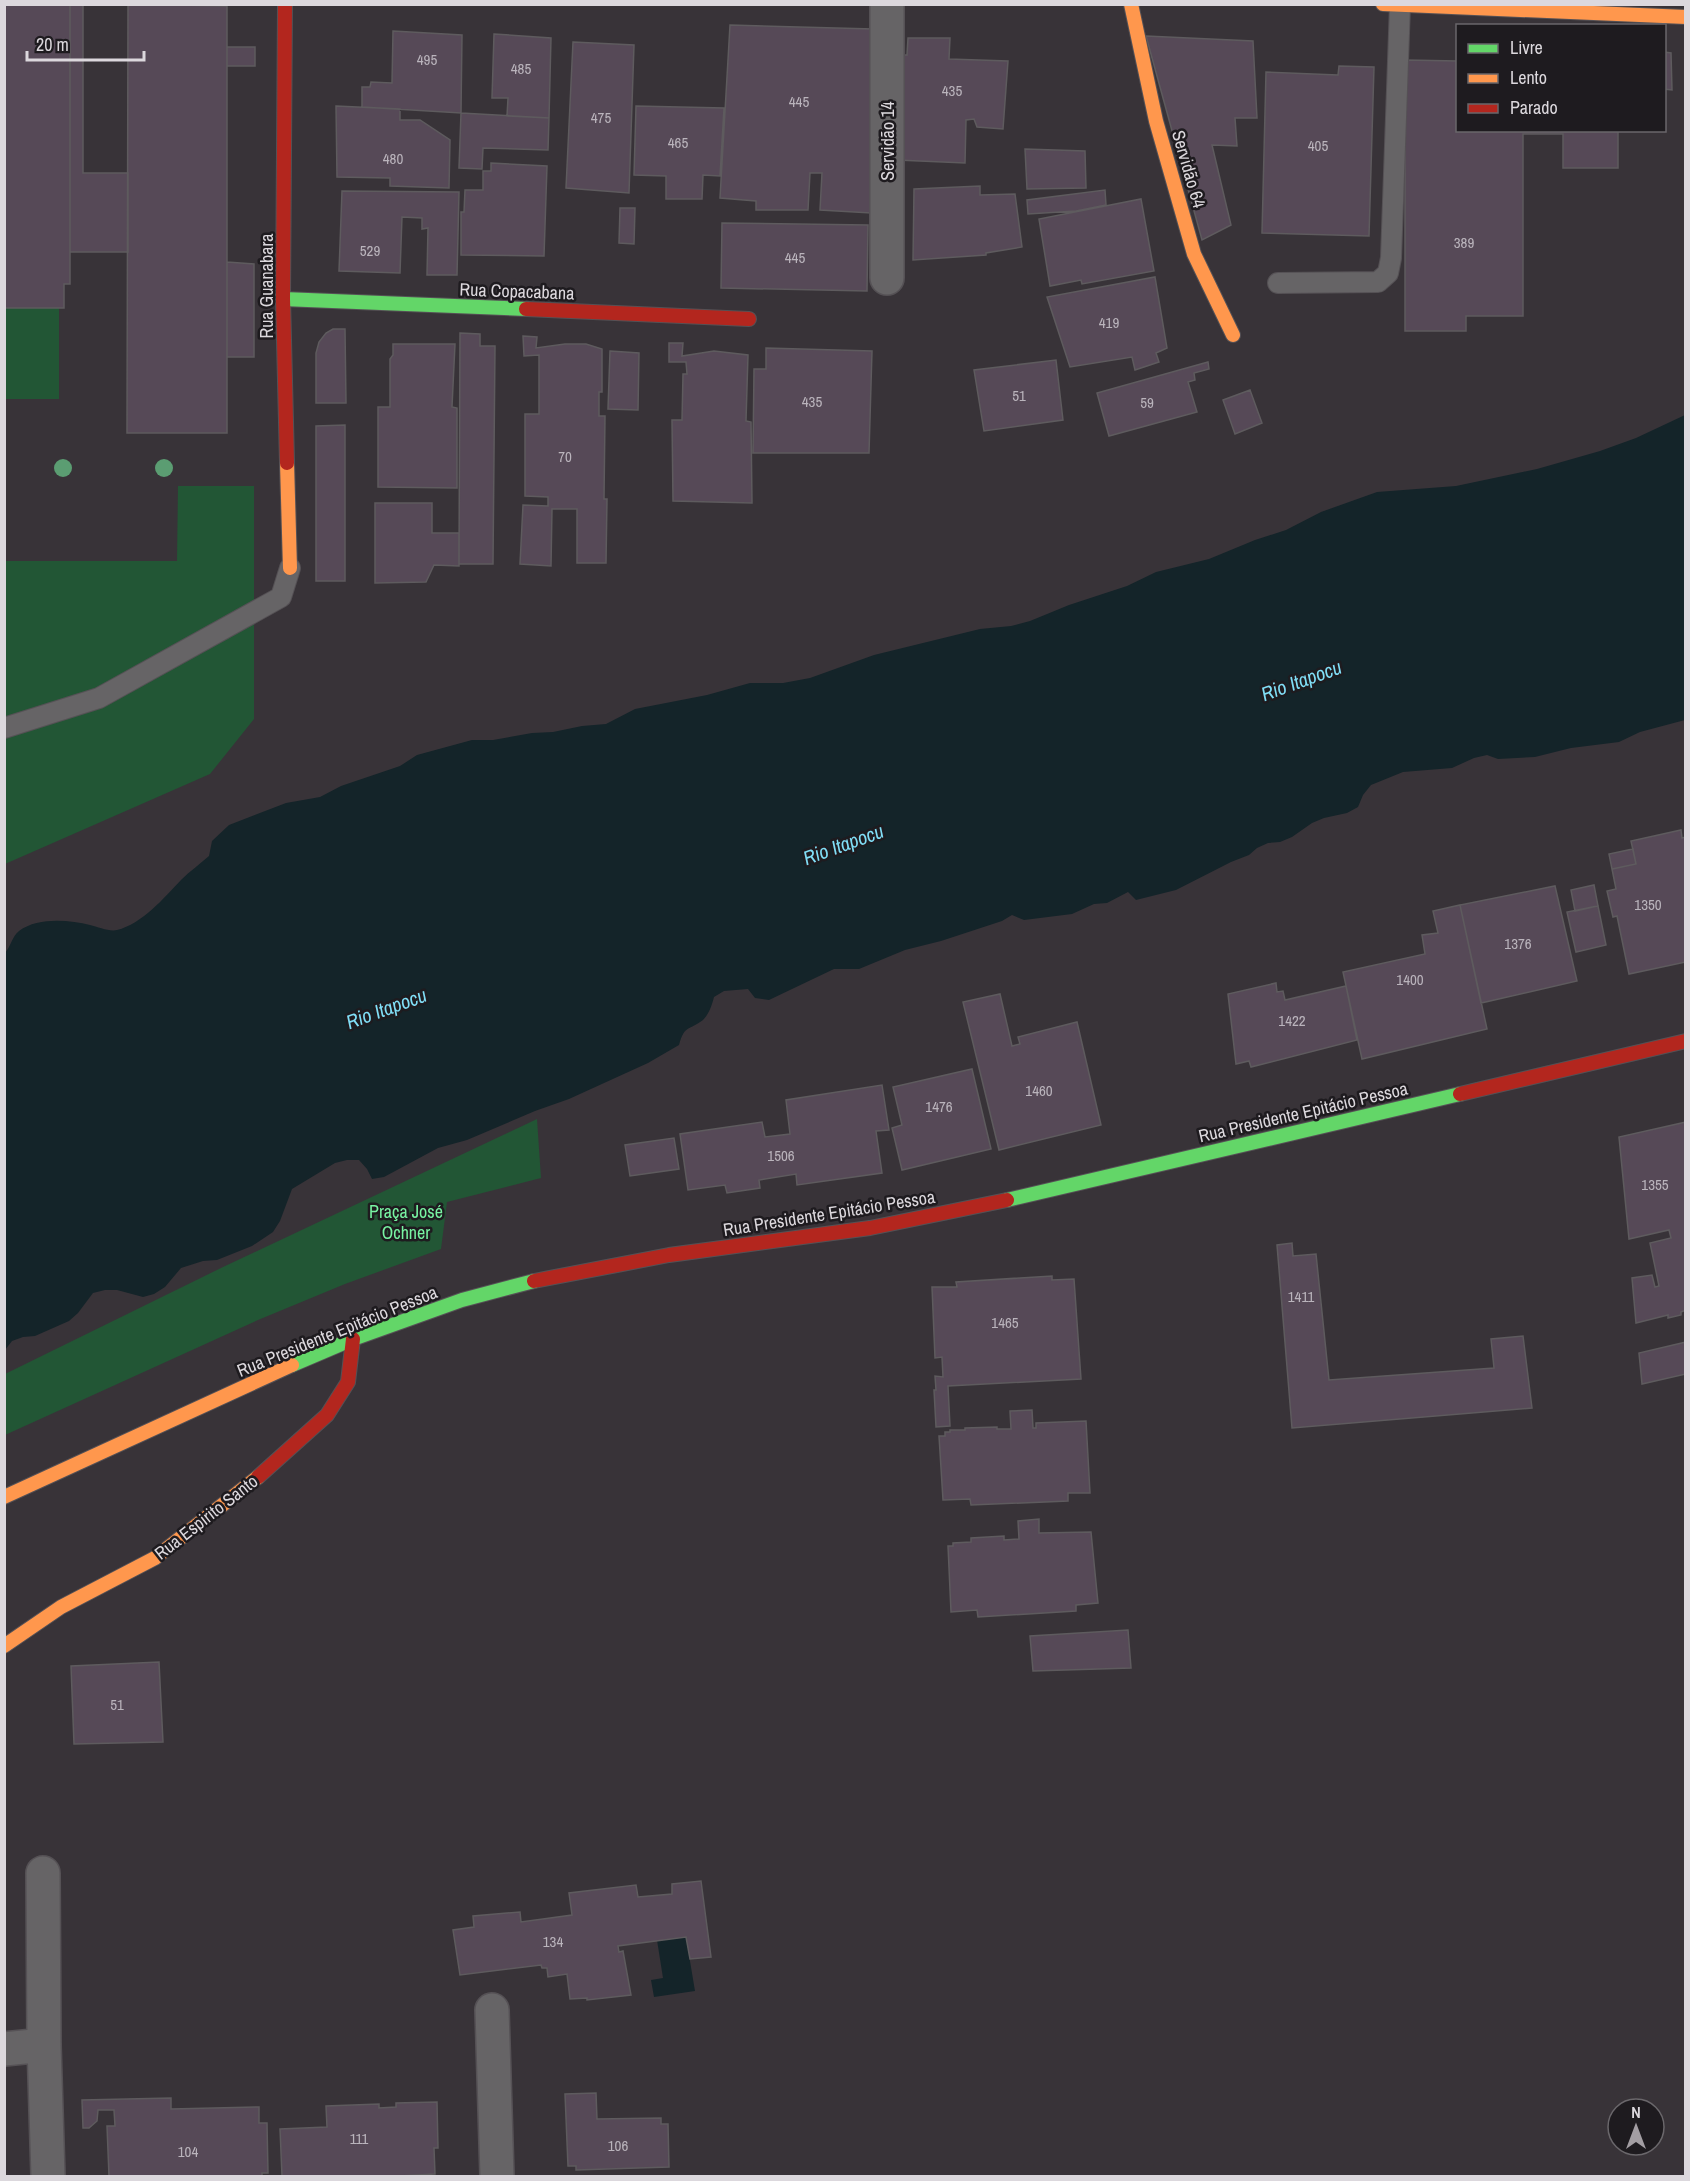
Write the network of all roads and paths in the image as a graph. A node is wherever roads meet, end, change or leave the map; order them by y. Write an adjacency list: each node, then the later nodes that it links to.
1 (285, 4): 9 (main road, Rua Guanabara)
2 (887, 4): 7 (street, Servidão 14)
3 (1131, 4): 11 (main road, Servidão 64)
4 (1383, 4): 5 (main road)
5 (1400, 5): 6 (main road); 8 (lane)
6 (1686, 17)
7 (887, 278)
8 (1278, 283)
9 (283, 299): 10 (main road, Rua Copacabana); 12 (main road, Rua Guanabara)
10 (749, 319)
11 (1233, 335)
12 (290, 568): 13 (lane)
13 (4, 728)
14 (1686, 1041): 15 (main road, Rua Presidente Epitácio Pessoa)
15 (353, 1340): 16 (main road, Rua Presidente Epitácio Pessoa); 17 (main road, Rua Espirito Santo)
16 (4, 1497)
17 (4, 1647)
18 (43, 1873): 20 (street)
19 (492, 2010): 23 (street)
20 (44, 2045): 21 (street); 22 (street)
21 (4, 2049)
22 (48, 2176)
23 (497, 2176)

